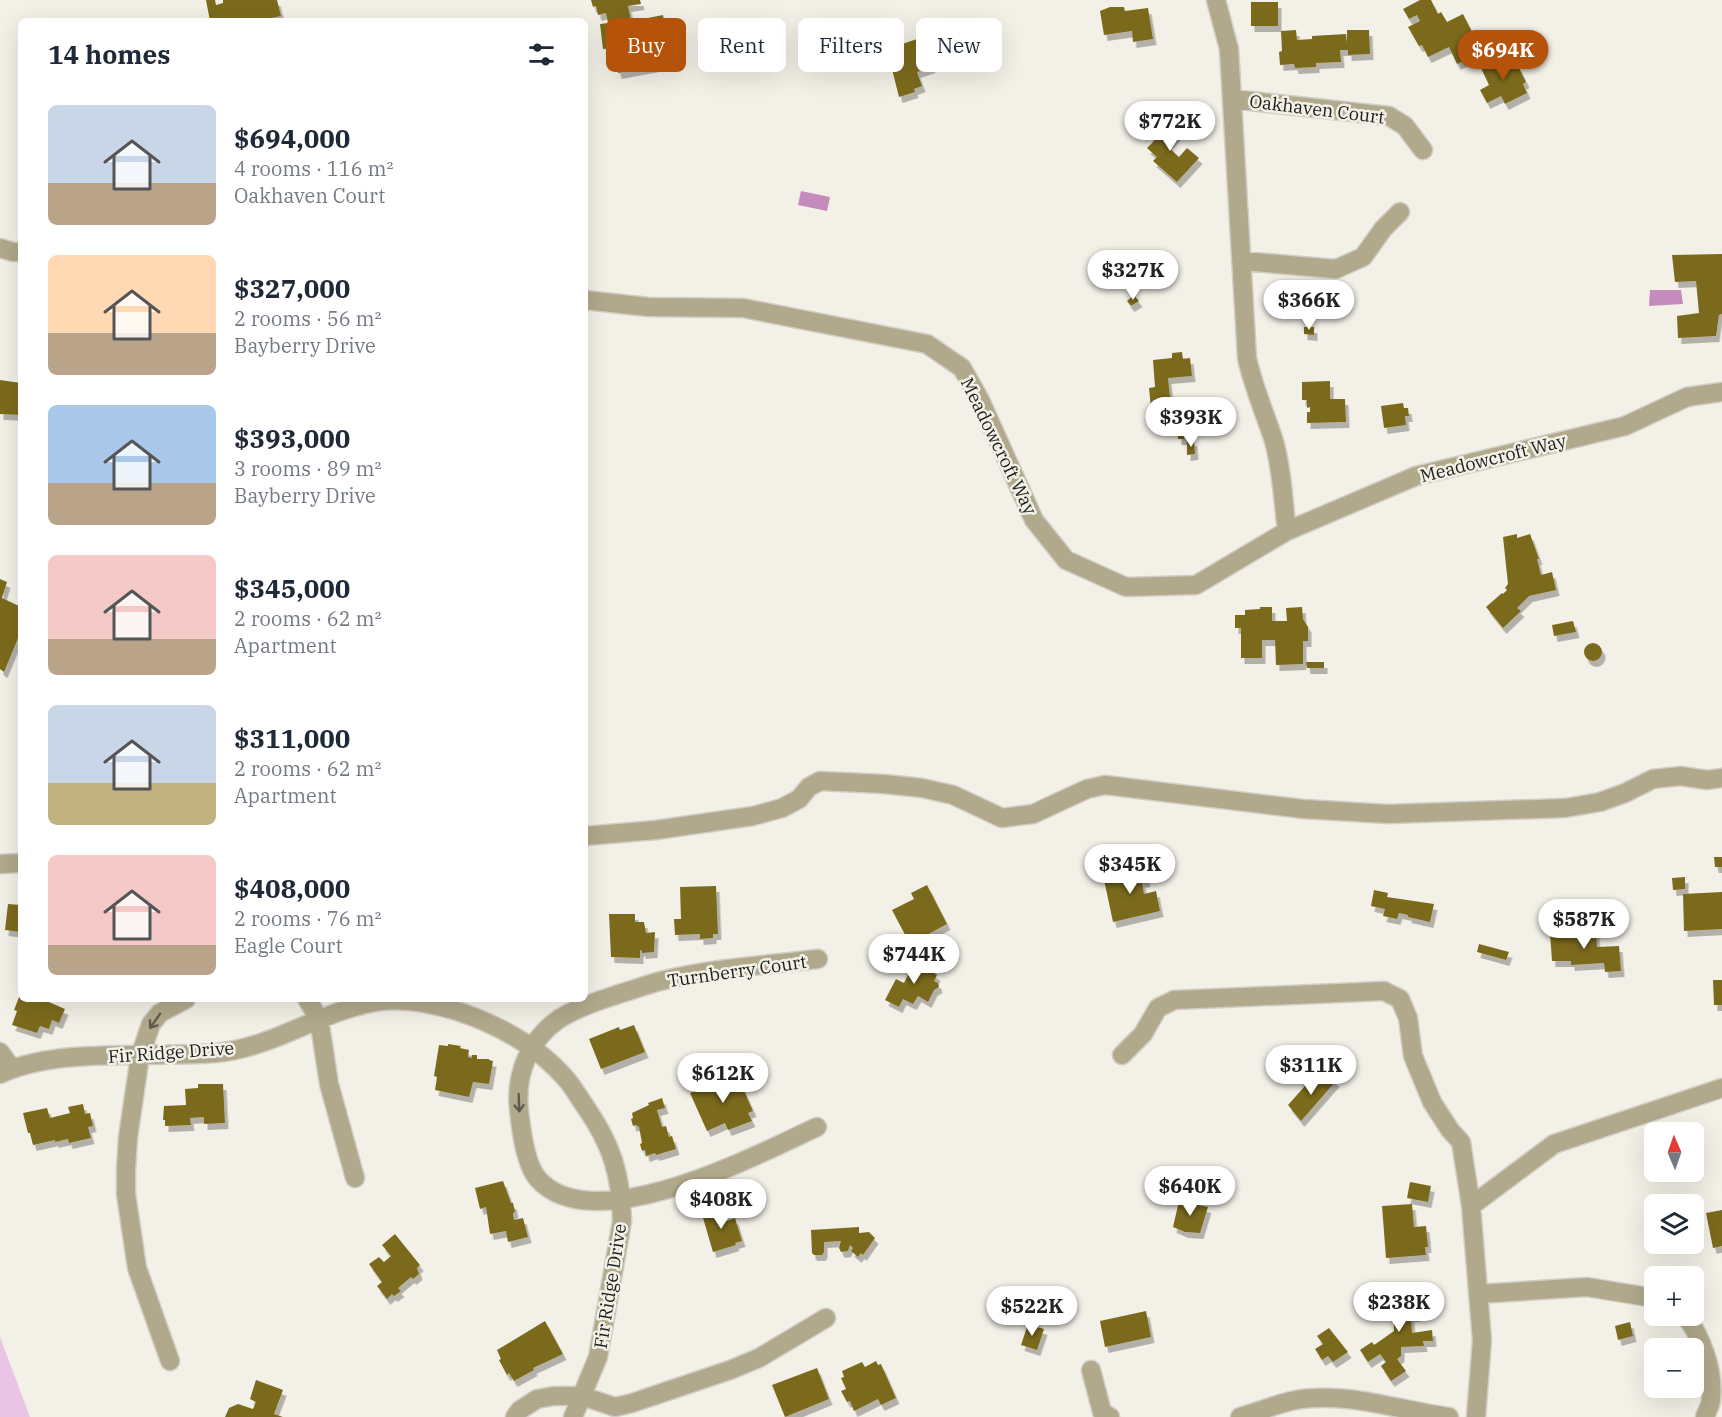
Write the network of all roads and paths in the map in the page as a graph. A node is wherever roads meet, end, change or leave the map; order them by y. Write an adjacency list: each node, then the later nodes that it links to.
1 (1216, 0): 2 (street)
2 (1232, 99): 3 (street, Oakhaven Court); 7 (street)
3 (1423, 150)
4 (1400, 212): 7 (street)
5 (0, 248): 6 (street)
6 (18, 252)
7 (1242, 261): 10 (street)
8 (588, 300): 10 (street, Meadowcroft Way)
9 (1722, 392): 10 (street, Meadowcroft Way)
10 (1287, 531)
11 (1722, 778): 12 (street)
12 (588, 836)
13 (18, 863): 14 (street)
14 (0, 864)
15 (818, 960): 21 (street, Turnberry Court)
16 (180, 1002): 24 (street, one-way to 24)
17 (309, 1002): 20 (street)
18 (377, 1002): 20 (street, Fir Ridge Drive)
19 (398, 1002): 21 (street, Fir Ridge Drive)
20 (319, 1019): 24 (street, Fir Ridge Drive); 28 (street)
21 (531, 1047): 29 (street, Fir Ridge Drive); 29 (street, one-way to 29)
22 (0, 1052): 25 (street)
23 (1122, 1054): 30 (street)
24 (140, 1056): 25 (street, Fir Ridge Drive); 35 (street)
25 (6, 1072)
26 (1722, 1088): 30 (street)
27 (817, 1126): 29 (street)
28 (355, 1178)
29 (621, 1199): 37 (street, Fir Ridge Drive)
30 (1471, 1206): 31 (street)
31 (1478, 1294): 32 (street); 43 (street)
32 (1644, 1296)
33 (826, 1318): 37 (street)
34 (1692, 1326): 44 (street)
35 (170, 1361)
36 (1091, 1370): 40 (street)
37 (582, 1396): 38 (street); 39 (street, Fir Ridge Drive)
38 (515, 1417)
39 (573, 1417)
40 (1110, 1417)
41 (1240, 1417): 42 (street)
42 (1449, 1417)
43 (1476, 1417)
44 (1705, 1417)

